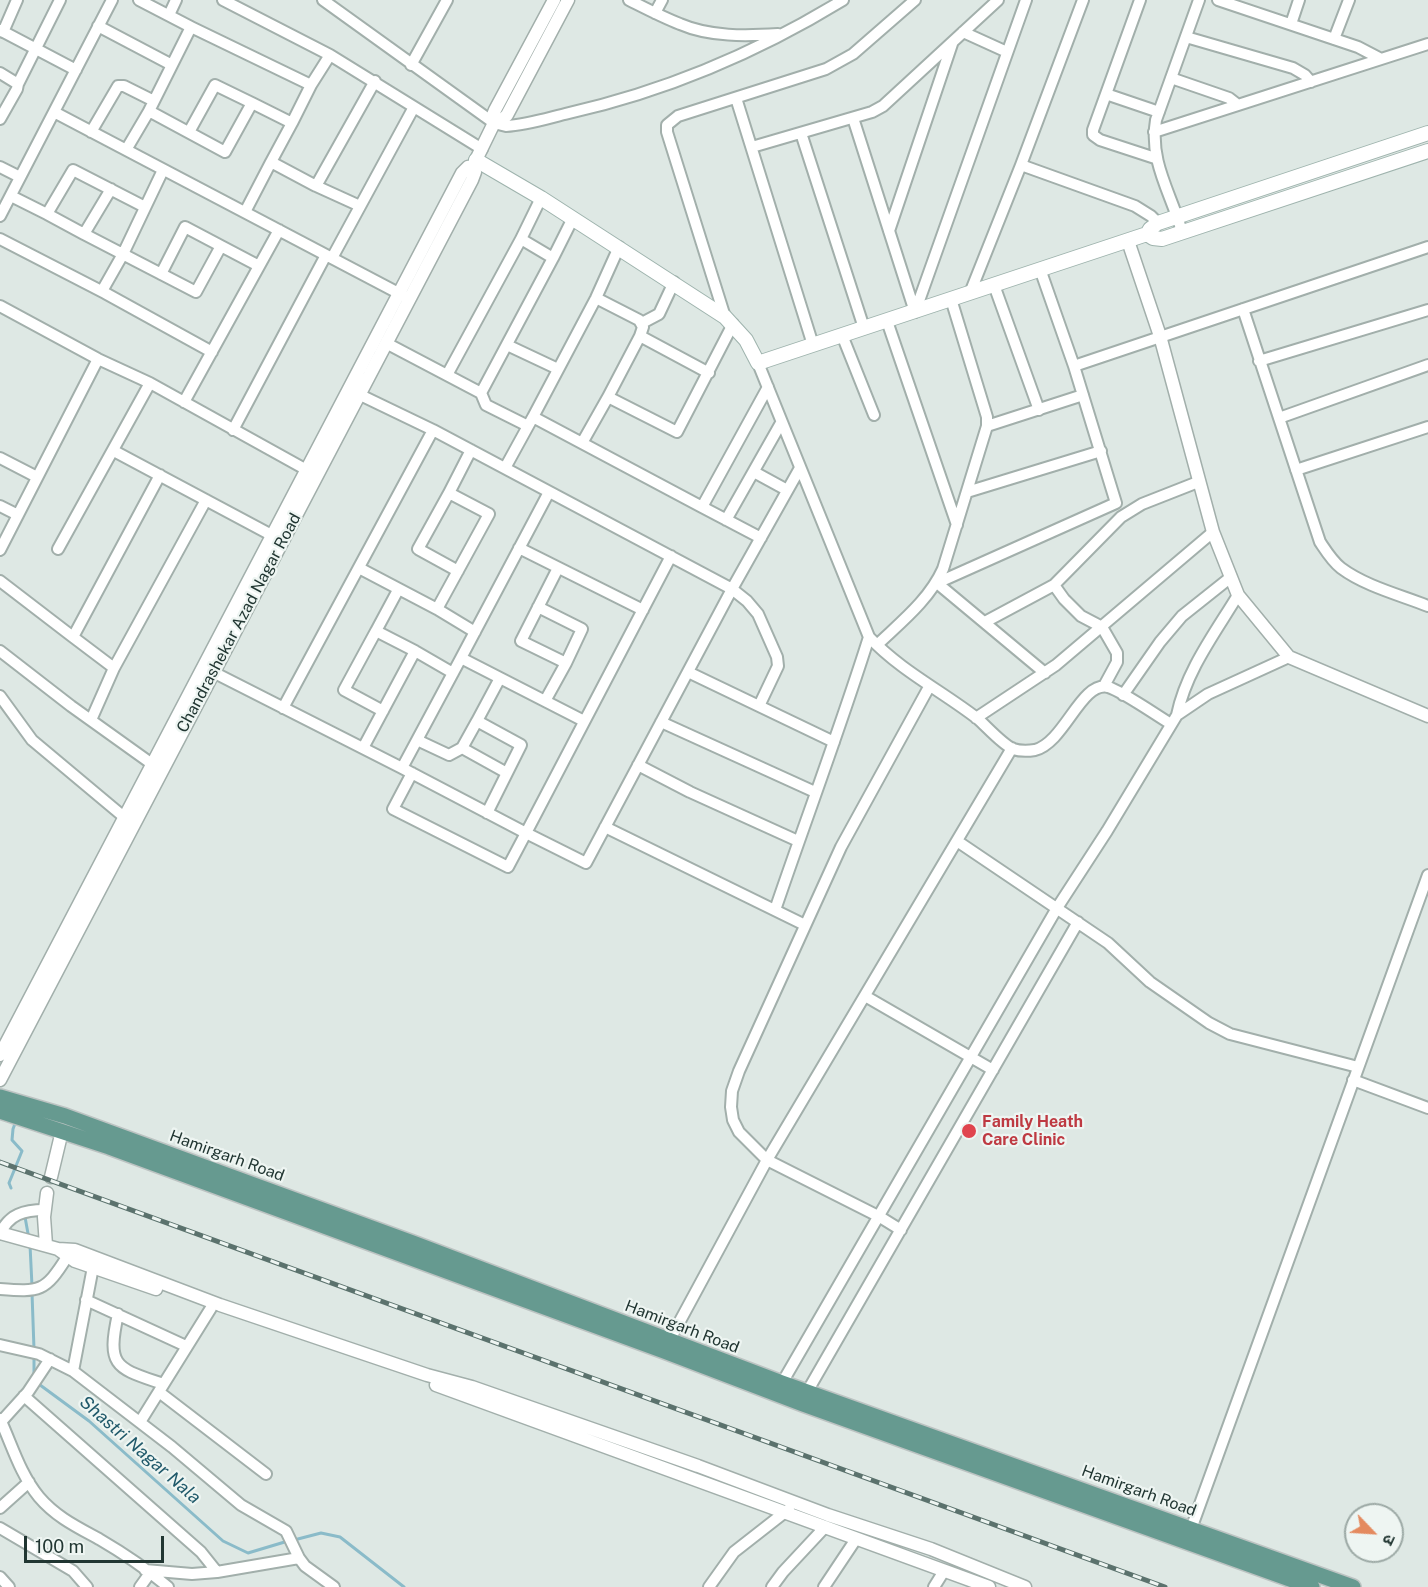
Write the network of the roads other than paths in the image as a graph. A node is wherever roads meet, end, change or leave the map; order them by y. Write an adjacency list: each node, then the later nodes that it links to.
1 (17, 0): 29 (street)
2 (60, 0): 36 (street)
3 (112, 0): 27 (street)
4 (139, 0): 25 (street)
5 (176, 0): 25 (street)
6 (223, 0): 38 (street)
7 (323, 0): 41 (street)
8 (447, 0): 41 (street)
9 (554, 0): 60 (street)
10 (568, 0): 60 (street)
11 (629, 0): 24 (street)
12 (662, 0): 24 (street)
13 (843, 0): 31 (street)
14 (915, 0): 50 (street)
15 (999, 0): 30 (street)
16 (1026, 0): 37 (street)
17 (1083, 0): 72 (street)
18 (1140, 0): 49 (street)
19 (1199, 0): 32 (street)
20 (1218, 0): 23 (street)
21 (1299, 0): 26 (street)
22 (1349, 0): 33 (street)
23 (1253, 5): 26 (street)
24 (655, 13): 31 (street)
25 (169, 15): 28 (street)
26 (1291, 24): 33 (street)
27 (99, 26): 40 (street); 42 (street)
28 (191, 27): 40 (street); 48 (street)
29 (1, 31): 36 (street)
30 (963, 32): 34 (street); 37 (street)
31 (785, 33): 60 (street)
32 (1186, 37): 44 (street); 46 (street)
33 (1334, 39): 39 (street)
34 (953, 42): 57 (street); 89 (street)
35 (1428, 44): 39 (street)
36 (36, 50): 42 (street); 47 (street)
37 (1007, 52): 115 (street)
38 (330, 55): 45 (street); 48 (street)
39 (1381, 59): 46 (street)
40 (172, 65): 53 (street)
41 (411, 65): 60 (street)
42 (76, 70): 55 (street)
43 (0, 73): 47 (street)
44 (1172, 78): 52 (street); 56 (street)
45 (375, 81): 54 (street); 76 (street)
46 (1311, 82): 52 (street)
47 (18, 84): 58 (street)
48 (311, 85): 59 (street)
49 (1106, 94): 56 (street); 70 (street)
50 (736, 98): 66 (street); 116 (street)
51 (252, 103): 59 (street); 62 (street); 62 (street)
52 (1238, 105): 63 (street)
53 (152, 106): 61 (street); 62 (street); 67 (street)
54 (414, 107): 69 (street); 80 (street)
55 (54, 112): 61 (street); 75 (street)
56 (1159, 112): 63 (street)
57 (853, 118): 64 (street); 89 (street)
58 (0, 120)
59 (292, 123): 71 (street)
60 (494, 123): 69 (street, Chandrashekar Azad Nagar Road)
61 (91, 132): 67 (street)
62 (189, 132)
63 (1154, 132): 70 (street)
64 (801, 133): 66 (street); 119 (street)
65 (1428, 134): 85 (main road)
66 (752, 147): 125 (street)
67 (126, 150): 74 (street)
68 (1428, 151): 90 (main road)
69 (477, 158): 79 (main road); 109 (street, Chandrashekar Azad Nagar Road)
70 (1155, 158): 85 (street)
71 (271, 162): 76 (street); 82 (street)
72 (1021, 165): 87 (street); 108 (street)
73 (0, 166): 75 (street)
74 (163, 170): 81 (street); 82 (street)
75 (20, 177): 78 (street)
76 (316, 186): 80 (street)
77 (111, 189): 81 (street); 83 (street); 91 (street)
78 (10, 196): 83 (street); 84 (street)
79 (541, 198): 86 (main road); 94 (street)
80 (360, 206): 100 (street)
81 (145, 207): 99 (street)
82 (245, 212): 88 (street)
83 (47, 214): 91 (street)
84 (0, 216)
85 (1178, 216): 87 (main road); 90 (street)
86 (573, 218): 98 (main road); 101 (street)
87 (1158, 222): 92 (main road)
88 (279, 230): 100 (street); 102 (street)
89 (889, 232): 115 (street)
90 (1182, 232): 92 (main road)
91 (84, 234): 99 (street)
92 (1147, 234): 95 (main road)
93 (0, 239): 107 (street)
94 (520, 239): 101 (street); 134 (street)
95 (1128, 241): 103 (main road); 122 (street)
96 (221, 246): 102 (street); 104 (street); 104 (street)
97 (1428, 247): 113 (street)
98 (619, 248): 105 (main road); 110 (street)
99 (123, 254): 104 (street); 107 (street)
100 (329, 256): 109 (street); 149 (street)
101 (553, 258): 124 (street)
102 (259, 266): 126 (street)
103 (1040, 270): 106 (main road); 131 (street)
104 (161, 274)
105 (674, 282): 116 (main road); 118 (street)
106 (994, 285): 108 (main road); 142 (street)
107 (102, 291): 126 (street)
108 (970, 292): 111 (main road)
109 (405, 296): 123 (street, Chandrashekar Azad Nagar Road); 137 (street, Chandrashekar Azad Nagar Road)
110 (596, 298): 118 (street); 132 (street)
111 (951, 299): 115 (main road); 147 (street)
112 (0, 306): 127 (street)
113 (1243, 309): 122 (street); 128 (street)
114 (1428, 310): 128 (street)
115 (915, 312): 117 (main road)
116 (729, 321): 129 (main road); 133 (street)
117 (886, 321): 119 (main road); 175 (street)
118 (642, 323): 121 (street)
119 (864, 328): 120 (main road)
120 (842, 335): 125 (main road); 143 (street)
121 (640, 336): 133 (street); 140 (street)
122 (1160, 336): 131 (street); 163 (street)
123 (386, 344): 134 (street); 137 (street, Chandrashekar Azad Nagar Road)
124 (507, 345): 132 (street); 138 (street)
125 (813, 345): 129 (main road)
126 (212, 352): 141 (street)
127 (98, 359): 135 (street); 162 (street)
128 (1259, 361): 144 (street)
129 (758, 363): 136 (street)
130 (1428, 365): 144 (street)
131 (1074, 366): 139 (street)
132 (558, 369): 145 (street)
133 (709, 373): 140 (street)
134 (447, 375): 138 (street)
135 (150, 383): 141 (street); 153 (street)
136 (768, 387): 146 (street); 171 (street)
137 (354, 392): 150 (street); 160 (street, Chandrashekar Azad Nagar Road)
138 (481, 393): 145 (street)
139 (1083, 396): 142 (street); 154 (street)
140 (608, 397): 151 (street)
141 (184, 402): 149 (street)
142 (1039, 410): 147 (street)
143 (874, 415)
144 (1279, 418): 158 (street)
145 (530, 421): 151 (street); 156 (street)
146 (781, 423): 157 (street); 159 (street)
147 (987, 426): 166 (street)
148 (1428, 427): 158 (street)
149 (233, 430): 160 (street)
150 (433, 430): 152 (street); 183 (street)
151 (582, 443): 171 (street)
152 (471, 450): 156 (street); 167 (street)
153 (114, 451): 161 (street); 180 (street)
154 (1101, 451): 166 (street); 169 (street)
155 (0, 458): 162 (street)
156 (505, 468): 165 (street)
157 (800, 468): 164 (street); 202 (street)
158 (1296, 470): 193 (street)
159 (754, 472): 164 (street); 174 (street)
160 (312, 473): 177 (street, Chandrashekar Azad Nagar Road)
161 (160, 475): 168 (street); 201 (street)
162 (37, 477): 172 (street)
163 (1198, 482): 173 (street); 176 (street)
164 (787, 490): 178 (street)
165 (549, 492): 179 (street); 182 (street)
166 (967, 492): 175 (street)
167 (449, 493): 185 (street); 185 (street)
168 (206, 500): 177 (street); 208 (street)
169 (1116, 503): 173 (street); 188 (street)
170 (0, 506): 172 (street)
171 (702, 507): 174 (street)
172 (18, 515): 181 (street)
173 (1120, 518): 189 (street)
174 (726, 520): 178 (street)
175 (957, 525): 188 (street)
176 (1213, 532): 186 (street); 198 (street)
177 (278, 538): 209 (street, Chandrashekar Azad Nagar Road)
178 (761, 538): 190 (street)
179 (519, 548): 184 (street); 200 (street)
180 (58, 549)
181 (0, 550)
182 (670, 556): 190 (street); 196 (street)
183 (359, 568): 191 (street); 220 (street)
184 (558, 568): 194 (street); 196 (street)
185 (458, 571): 195 (street)
186 (1231, 577): 192 (street); 216 (street)
187 (0, 581): 201 (street)
188 (936, 583): 197 (street); 202 (street)
189 (1054, 585): 197 (street); 198 (street)
190 (732, 589): 210 (street); 219 (street)
191 (398, 590): 195 (street); 199 (street)
192 (1238, 595): 205 (street); 224 (street)
193 (1428, 606)
194 (538, 607): 207 (street); 207 (street)
195 (437, 609): 200 (street)
196 (643, 610): 227 (street)
197 (985, 622): 212 (street)
198 (1102, 627): 212 (street); 215 (street)
199 (376, 632): 204 (street); 221 (street)
200 (475, 632): 206 (street)
201 (73, 637): 208 (street)
202 (873, 641): 214 (street); 230 (street)
203 (0, 651): 225 (street)
204 (415, 651): 211 (street); 221 (street)
205 (1289, 657): 222 (street); 224 (street)
206 (461, 658): 211 (street); 213 (street)
207 (566, 663): 218 (street)
208 (114, 668): 225 (street)
209 (208, 670): 220 (street); 235 (street, Chandrashekar Azad Nagar Road)
210 (688, 672): 219 (street); 228 (street)
211 (453, 673): 229 (street)
212 (1045, 673): 223 (street)
213 (500, 678): 218 (street); 226 (street)
214 (929, 687): 223 (street); 249 (street)
215 (1104, 687): 216 (street); 233 (street)
216 (1123, 695): 224 (street)
217 (0, 696): 240 (street)
218 (546, 701): 227 (street)
219 (759, 706): 230 (street)
220 (284, 708): 231 (street)
221 (383, 711): 231 (street)
222 (1428, 716)
223 (976, 718): 233 (street)
224 (1174, 719): 246 (street)
225 (91, 720): 235 (street)
226 (477, 721): 232 (street); 237 (street)
227 (584, 721): 242 (street)
228 (661, 722): 234 (street); 238 (street)
229 (417, 740): 232 (street); 236 (street)
230 (834, 742): 238 (street)
231 (363, 748): 236 (street)
232 (462, 748): 237 (street)
233 (1012, 748): 244 (street)
234 (638, 765): 241 (street); 243 (street)
235 (157, 767): 240 (street, Chandrashekar Azad Nagar Road); 255 (street, Chandrashekar Azad Nagar Road)
236 (407, 771): 239 (street); 242 (street)
237 (507, 773): 239 (street)
238 (815, 792): 243 (street)
239 (487, 813): 242 (street)
240 (124, 817): 251 (street, Chandrashekar Azad Nagar Road)
241 (605, 827): 242 (street); 247 (street)
242 (526, 833)
243 (798, 841): 247 (street)
244 (957, 841): 246 (street); 250 (street)
245 (1428, 875): 253 (street)
246 (1057, 908): 248 (street); 252 (street)
247 (775, 910): 249 (street)
248 (1078, 922): 253 (street); 254 (street)
249 (805, 925): 261 (street)
250 (865, 996): 252 (street); 261 (street)
251 (0, 1054)
252 (971, 1058): 254 (street); 265 (street)
253 (1358, 1067): 256 (street)
254 (993, 1070): 266 (street)
255 (0, 1080)
256 (1353, 1080): 258 (street); 292 (street)
257 (0, 1097): 276 (main road, Hamirgarh Road)
258 (1428, 1108)
259 (0, 1111): 260 (main road, Hamirgarh Road)
260 (62, 1131): 262 (street); 276 (main road, Hamirgarh Road)
261 (767, 1160): 265 (street); 276 (street)
262 (51, 1177)
263 (47, 1193): 264 (street)
264 (45, 1210): 267 (street); 268 (street)
265 (880, 1217): 266 (street); 279 (street)
266 (901, 1230): 281 (street)
267 (3, 1234): 268 (street)
268 (52, 1248): 269 (street); 270 (street); 287 (street)
269 (93, 1267): 271 (street); 272 (street)
270 (0, 1289)
271 (86, 1299): 273 (street); 278 (street)
272 (211, 1308): 275 (street); 289 (street)
273 (118, 1314): 275 (street); 280 (street)
274 (0, 1345): 277 (street)
275 (186, 1346): 280 (street)
276 (666, 1346): 279 (main road, Hamirgarh Road); 311 (main road, Hamirgarh Road)
277 (50, 1359): 278 (street); 282 (street)
278 (73, 1371): 284 (street)
279 (782, 1383): 281 (main road, Hamirgarh Road)
280 (161, 1388): 284 (street); 285 (street)
281 (807, 1392): 292 (main road, Hamirgarh Road)
282 (26, 1394): 283 (street); 297 (street)
283 (0, 1421): 286 (street)
284 (140, 1422): 294 (street)
285 (266, 1474)
286 (29, 1482): 288 (street); 295 (street)
287 (796, 1503): 289 (street); 310 (street)
288 (0, 1508)
289 (784, 1512): 290 (street); 305 (street)
290 (825, 1527): 293 (street); 306 (street)
291 (0, 1528): 301 (street)
292 (1191, 1528): 312 (main road, Hamirgarh Road)
293 (856, 1539): 296 (street); 307 (street)
294 (297, 1554): 297 (street); 304 (street)
295 (147, 1571): 297 (street); 302 (street); 303 (street)
296 (944, 1571): 299 (street); 308 (street)
297 (217, 1572)
298 (0, 1576): 300 (street)
299 (975, 1584): 309 (street)
300 (9, 1587)
301 (87, 1587)
302 (140, 1587)
303 (168, 1587)
304 (334, 1587)
305 (709, 1587)
306 (772, 1587)
307 (824, 1587)
308 (934, 1587)
309 (988, 1587)
310 (1025, 1587)
311 (1312, 1587)
312 (1353, 1587)

